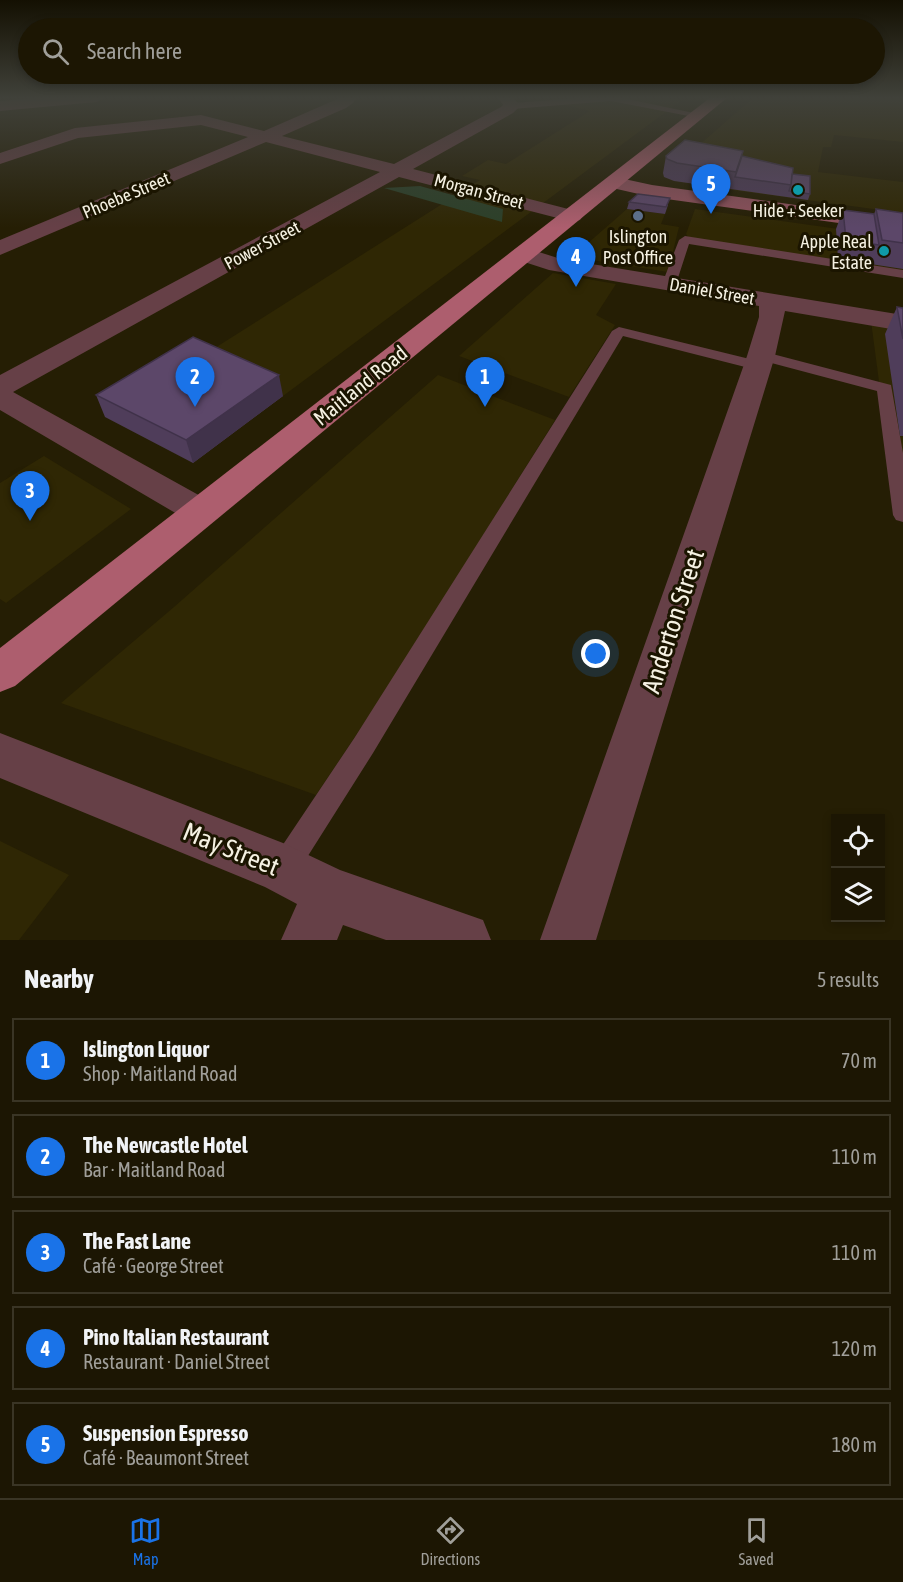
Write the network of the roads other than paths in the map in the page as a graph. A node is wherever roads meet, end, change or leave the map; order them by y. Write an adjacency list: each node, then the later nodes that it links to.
1 (52, 141): 6 (street, Morgan Street)
2 (255, 141): 11 (street, Phoebe Street)
3 (286, 141): 7 (street, Morgan Street)
4 (445, 141): 7 (street, Power Street)
5 (667, 141): 8 (main road, Maitland Road)
6 (0, 159)
7 (399, 170): 9 (street, Morgan Street); 18 (street, Power Street)
8 (615, 183): 9 (main road, Maitland Road); 10 (main road)
9 (573, 216): 12 (main road, Maitland Road)
10 (903, 226)
11 (0, 248)
12 (523, 254): 14 (street, Daniel Street); 20 (main road, Maitland Road)
13 (903, 274): 14 (lane)
14 (669, 284): 15 (street, Daniel Street)
15 (772, 302): 16 (street, Daniel Street); 17 (street, Anderton Street)
16 (903, 323)
17 (759, 361): 21 (lane); 24 (lane); 28 (street, Anderton Street)
18 (0, 387)
19 (0, 397): 20 (street)
20 (201, 512): 22 (main road, Maitland Road)
21 (903, 515)
22 (0, 673)
23 (0, 755): 24 (street, May Street)
24 (283, 869): 25 (street, May Street)
25 (329, 893): 26 (street); 27 (street, May Street)
26 (309, 940)
27 (463, 940)
28 (568, 940)

